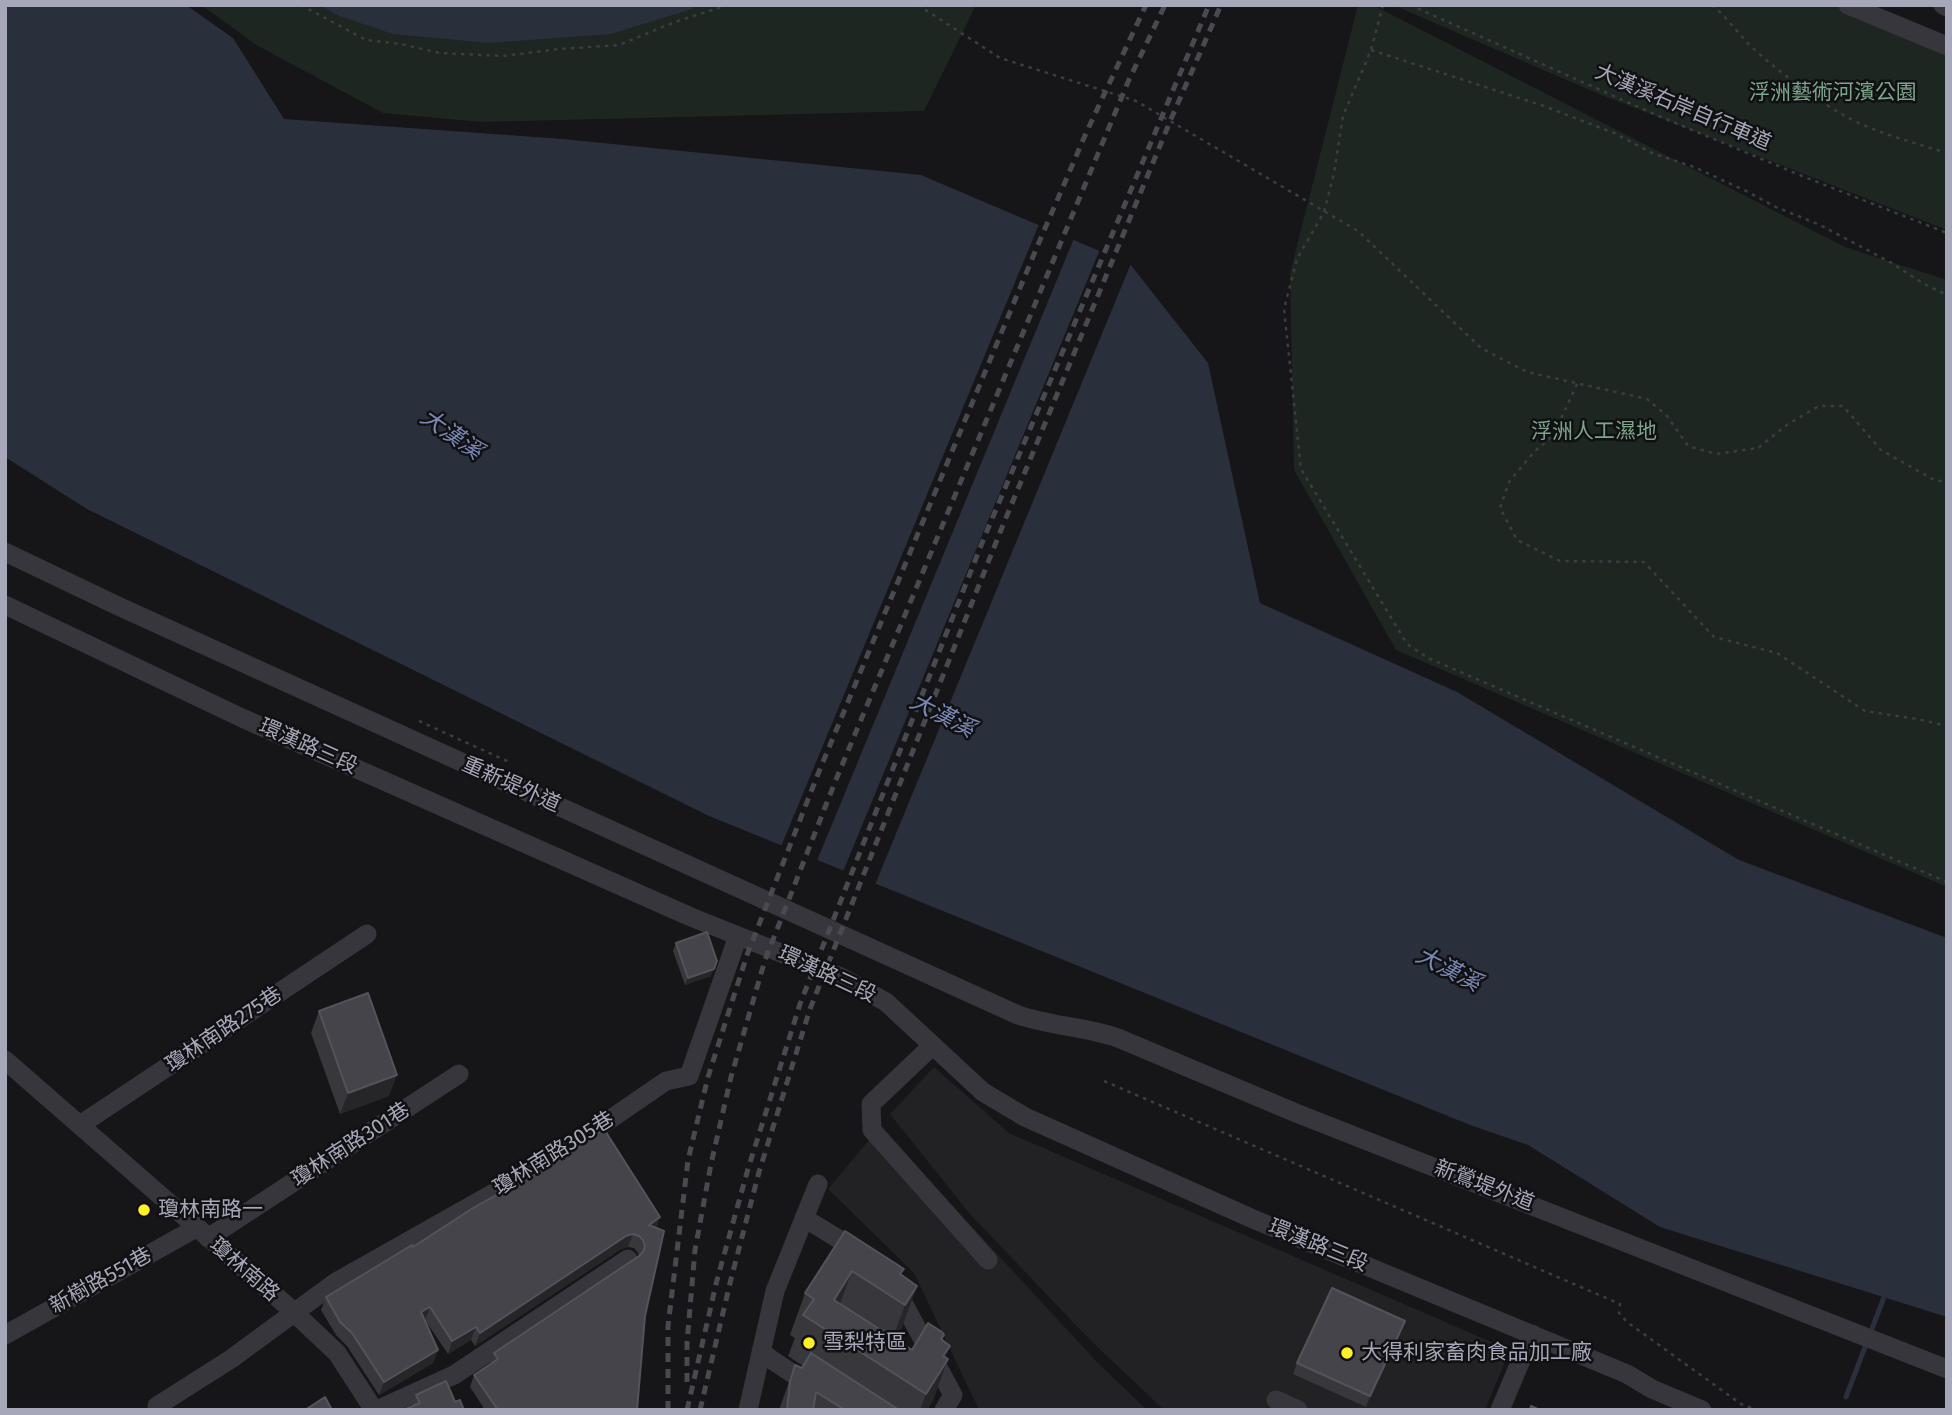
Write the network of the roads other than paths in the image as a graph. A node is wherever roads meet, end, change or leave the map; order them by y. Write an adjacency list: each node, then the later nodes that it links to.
1 (1848, 5): 2 (street)
2 (1947, 46)
3 (5, 552): 7 (street, 重新堤外道)
4 (5, 605): 6 (street, 環漢路三段)
5 (367, 934): 11 (street, 瓊林南路275巷)
6 (738, 936): 8 (street, 環漢路三段); 17 (street, 瓊林南路305巷)
7 (1018, 1015): 21 (street, 新鶯堤外道)
8 (932, 1046): 16 (street); 18 (street, 環漢路三段)
9 (5, 1060): 11 (street, 瓊林南路)
10 (459, 1074): 14 (street, 瓊林南路301巷)
11 (80, 1125): 14 (street, 瓊林南路)
12 (818, 1184): 13 (street)
13 (804, 1218): 20 (street); 27 (street)
14 (202, 1233): 17 (street, 瓊林南路); 19 (street, 新樹路551巷)
15 (628, 1259): 24 (street)
16 (988, 1260)
17 (294, 1313): 23 (street); 24 (street, 瓊林南路)
18 (1532, 1334): 29 (street); 30 (street, 環漢路三段)
19 (5, 1335)
20 (761, 1351): 25 (street); 26 (street)
21 (1947, 1369)
22 (1276, 1400): 28 (street)
23 (157, 1406)
24 (376, 1410)
25 (748, 1410)
26 (848, 1410)
27 (944, 1410)
28 (1298, 1410)
29 (1500, 1410)
30 (1702, 1410)

